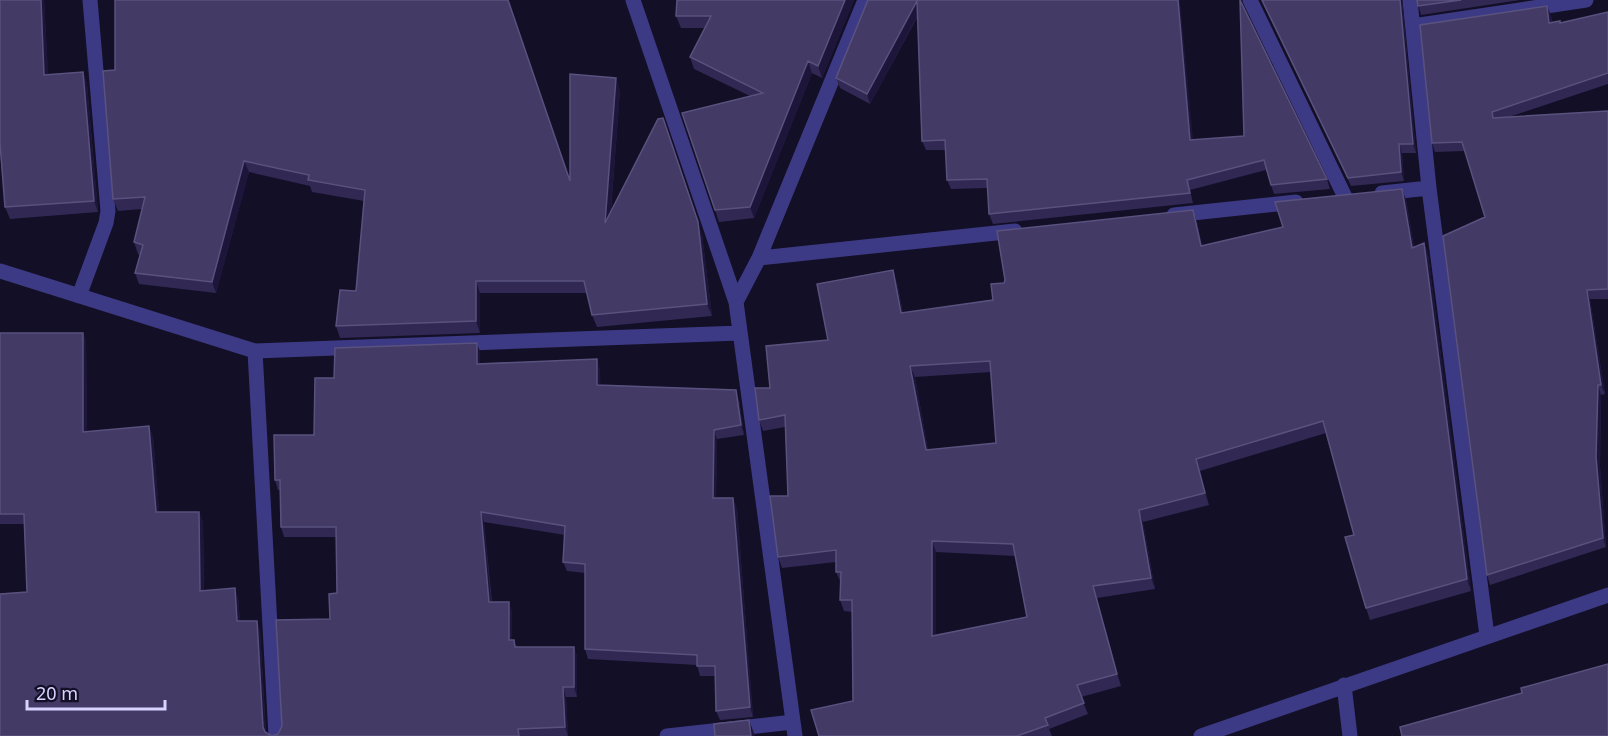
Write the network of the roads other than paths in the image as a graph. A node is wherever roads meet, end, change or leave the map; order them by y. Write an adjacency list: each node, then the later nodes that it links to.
1 (90, 0): 14 (street)
2 (633, 0): 15 (street)
3 (866, 0): 12 (street)
4 (1250, 0): 8 (street)
5 (1410, 0): 7 (street)
6 (1586, 0): 7 (street)
7 (1413, 26): 8 (street)
8 (1429, 188): 19 (street)
9 (1310, 201): 10 (street)
10 (1157, 216)
11 (1028, 230): 12 (street)
12 (759, 258): 15 (street)
13 (0, 271): 14 (street)
14 (79, 296): 17 (street)
15 (736, 302): 16 (street)
16 (740, 333): 17 (street); 21 (street)
17 (255, 351): 22 (street)
18 (1608, 594): 19 (street)
19 (1487, 636): 20 (street)
20 (1344, 685): 24 (street); 25 (street)
21 (794, 729): 23 (street)
22 (276, 736)
23 (667, 736)
24 (1201, 736)
25 (1350, 736)

